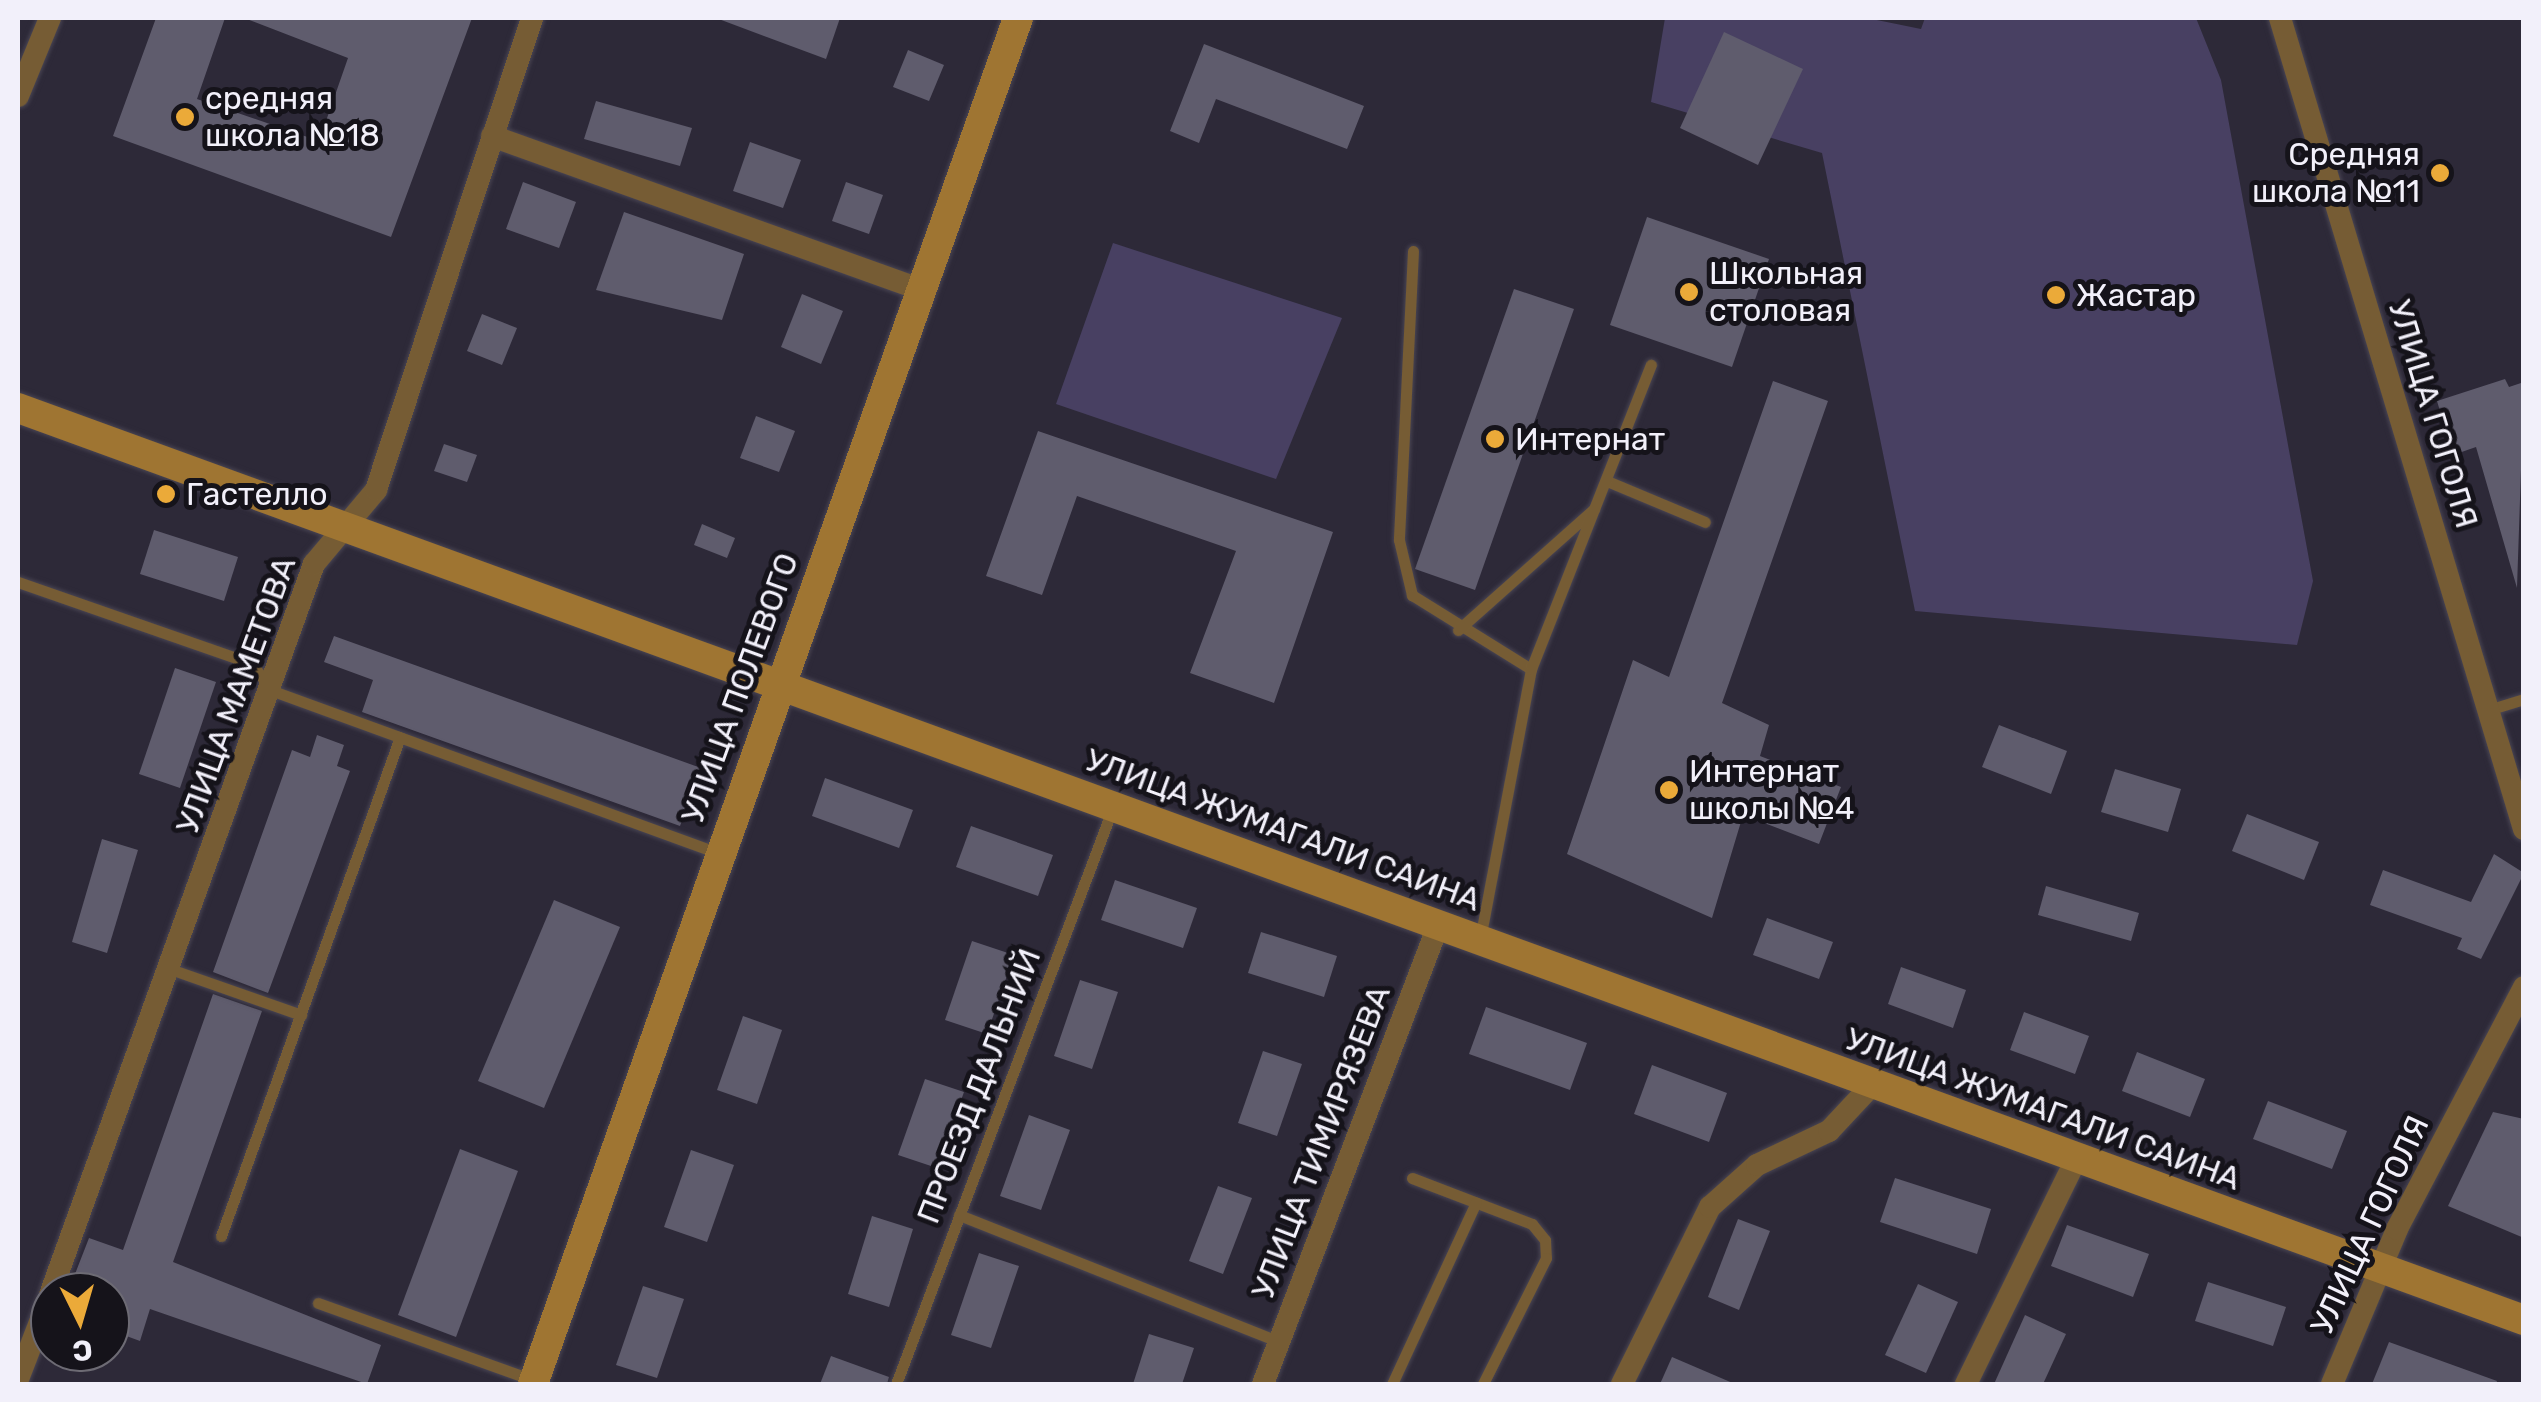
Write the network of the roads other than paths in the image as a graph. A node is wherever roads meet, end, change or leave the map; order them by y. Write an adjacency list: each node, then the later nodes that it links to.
1 (50, 18): 5 (street)
2 (532, 18): 6 (street, УЛИЦА МАМЕТОВА)
3 (1018, 18): 8 (street, УЛИЦА ПОЛЕВОГО)
4 (2280, 18): 21 (street, УЛИЦА ГОГОЛЯ)
5 (18, 96)
6 (492, 136): 8 (street); 14 (street, УЛИЦА МАМЕТОВА)
7 (1413, 251): 16 (lane)
8 (920, 289): 18 (street, УЛИЦА ПОЛЕВОГО)
9 (1651, 365): 11 (lane)
10 (18, 408): 14 (street, УЛИЦА ЖУМАГАЛИ САИНА)
11 (1607, 480): 12 (lane); 13 (lane)
12 (1598, 506): 16 (lane); 17 (lane)
13 (1705, 522)
14 (346, 524): 18 (street, УЛИЦА ЖУМАГАЛИ САИНА); 19 (street, УЛИЦА МАМЕТОВА)
15 (18, 582): 19 (lane)
16 (1458, 630): 17 (lane)
17 (1531, 670): 27 (lane)
18 (778, 686): 23 (street, УЛИЦА ЖУМАГАЛИ САИНА); 25 (street, УЛИЦА ПОЛЕВОГО)
19 (272, 691): 22 (lane); 28 (street, УЛИЦА МАМЕТОВА)
20 (2524, 698): 21 (lane)
21 (2488, 710): 24 (street, УЛИЦА ГОГОЛЯ)
22 (400, 738): 25 (lane); 30 (lane)
23 (1114, 806): 26 (street, УЛИЦА ЖУМАГАЛИ САИНА); 35 (lane, ПРОЕЗД ДАЛЬНИЙ)
24 (2524, 829)
25 (718, 853): 44 (street, УЛИЦА ПОЛЕВОГО)
26 (1439, 922): 27 (street, УЛИЦА ЖУМАГАЛИ САИНА); 41 (street, УЛИЦА ТИМИРЯЗЕВА)
27 (1480, 939): 31 (street, УЛИЦА ЖУМАГАЛИ САИНА)
28 (170, 969): 30 (lane); 38 (street, УЛИЦА МАМЕТОВА)
29 (2524, 988): 37 (street, УЛИЦА ГОГОЛЯ)
30 (300, 1016): 36 (lane)
31 (1872, 1084): 32 (street, УЛИЦА ЖУМАГАЛИ САИНА); 49 (street)
32 (2077, 1157): 37 (street, УЛИЦА ЖУМАГАЛИ САИНА); 50 (street)
33 (1412, 1178): 34 (lane)
34 (1476, 1202): 47 (lane); 48 (lane)
35 (960, 1215): 41 (lane); 45 (lane, ПРОЕЗД ДАЛЬНИЙ)
36 (222, 1236)
37 (2383, 1269): 40 (street, УЛИЦА ЖУМАГАЛИ САИНА); 51 (street, УЛИЦА ГОГОЛЯ)
38 (59, 1272)
39 (318, 1303): 44 (lane)
40 (2524, 1320)
41 (1279, 1342): 46 (street, УЛИЦА ТИМИРЯЗЕВА)
42 (30, 1347): 43 (street, УЛИЦА МАМЕТОВА)
43 (18, 1378)
44 (534, 1382)
45 (896, 1384)
46 (1263, 1384)
47 (1392, 1384)
48 (1483, 1384)
49 (1622, 1384)
50 (1966, 1384)
51 (2332, 1384)

